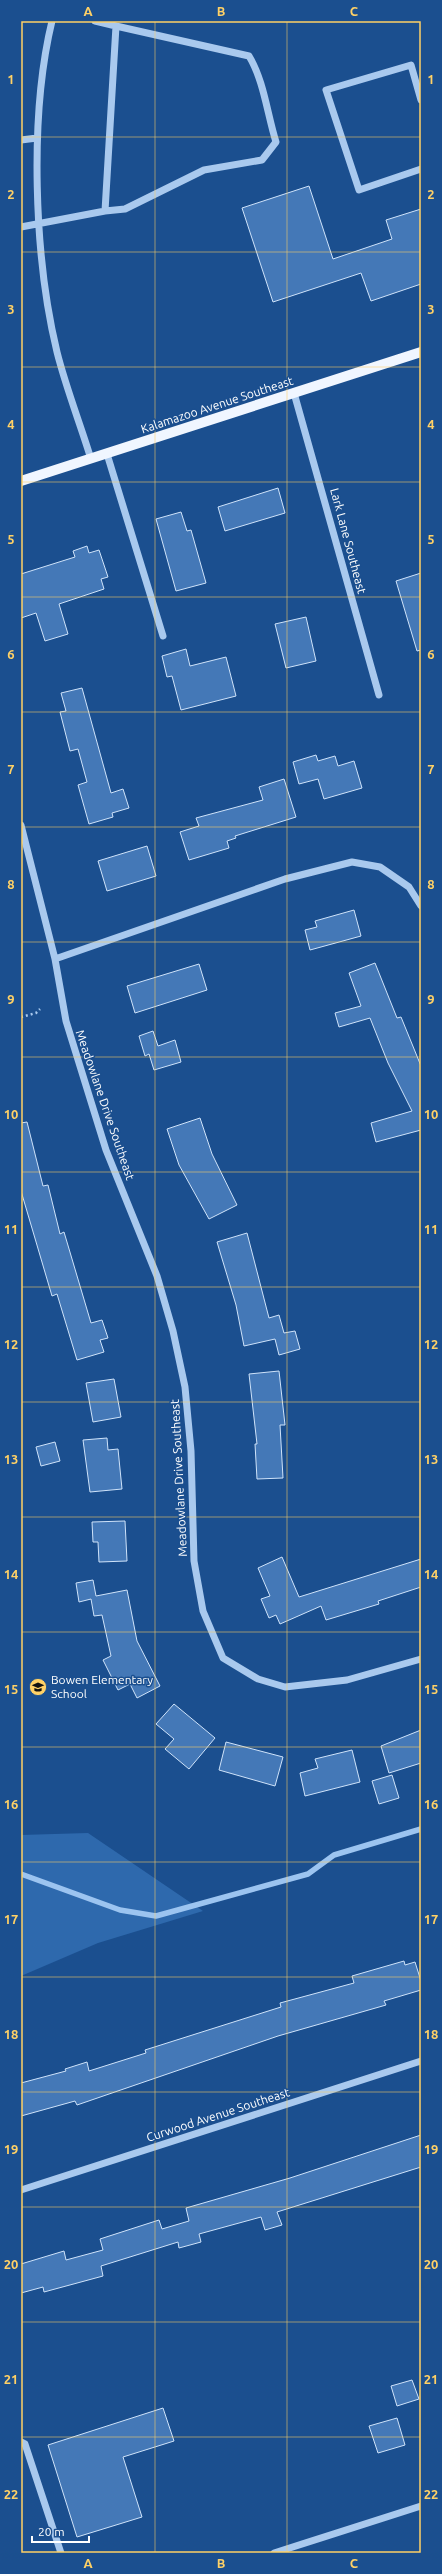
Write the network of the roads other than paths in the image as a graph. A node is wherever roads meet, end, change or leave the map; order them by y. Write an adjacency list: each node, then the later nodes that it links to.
1 (52, 21): 5 (street)
2 (95, 21): 3 (street)
3 (116, 26): 8 (street); 8 (street)
4 (421, 100): 7 (street)
5 (37, 138): 6 (street); 9 (street)
6 (21, 140)
7 (421, 169)
8 (105, 211): 9 (street)
9 (40, 225): 10 (street); 14 (street)
10 (21, 227)
11 (421, 352): 12 (main road, Kalamazoo Avenue Southeast)
12 (294, 393): 13 (main road, Kalamazoo Avenue Southeast); 17 (street, Lark Lane Southeast)
13 (107, 454): 14 (main road, Kalamazoo Avenue Southeast); 16 (street)
14 (91, 459): 15 (main road, Kalamazoo Avenue Southeast)
15 (21, 481)
16 (163, 636)
17 (379, 695)
18 (21, 825): 20 (street, Meadowlane Drive Southeast)
19 (421, 906): 20 (street)
20 (55, 960): 21 (street, Meadowlane Drive Southeast)
21 (421, 1658)
22 (421, 2061): 23 (street, Curwood Avenue Southeast)
23 (21, 2190)
24 (21, 2442): 26 (street)
25 (421, 2506): 27 (street)
26 (60, 2553)
27 (274, 2553)

